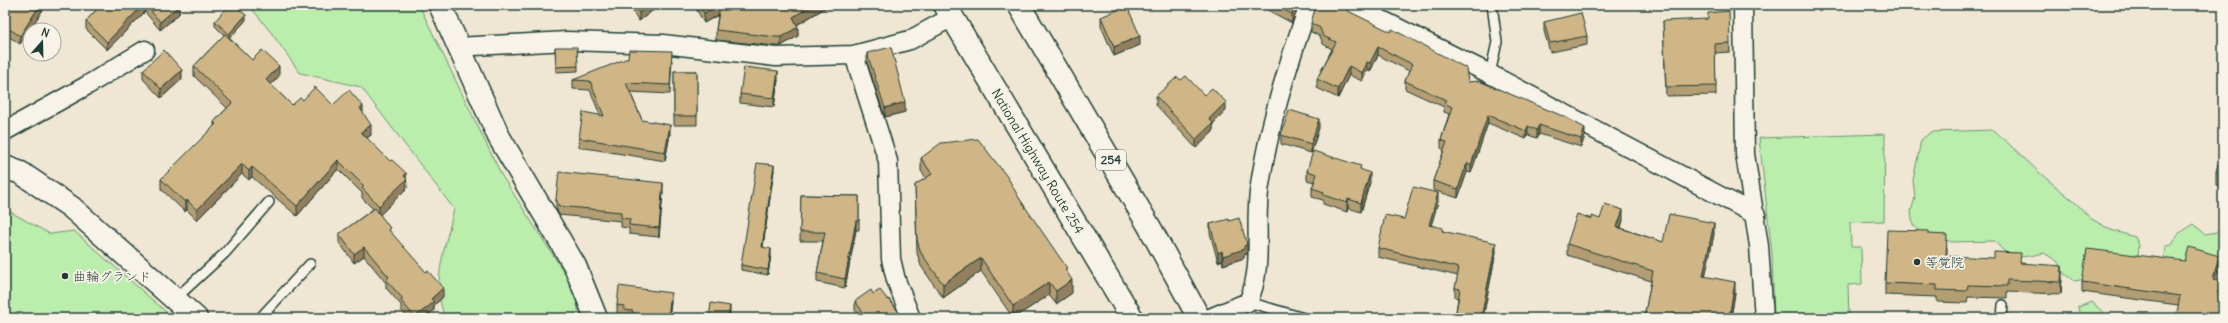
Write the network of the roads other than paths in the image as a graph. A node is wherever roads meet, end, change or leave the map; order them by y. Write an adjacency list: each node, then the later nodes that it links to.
1 (440, 5): 8 (main road)
2 (1019, 5): 25 (main road, 254)
3 (1309, 5): 18 (street)
4 (1352, 5): 11 (street)
5 (1492, 5): 11 (lane)
6 (1743, 5): 15 (street)
7 (949, 11): 10 (street); 24 (main road, National Highway Route 254)
8 (458, 46): 10 (street); 22 (main road)
9 (145, 50): 12 (street)
10 (854, 55): 23 (street)
11 (1490, 74): 15 (street)
12 (5, 131)
13 (5, 167): 17 (main road)
14 (269, 202): 17 (lane)
15 (1756, 215): 28 (street)
16 (310, 264): 21 (lane)
17 (175, 299): 20 (main road)
18 (1248, 302): 26 (street); 27 (lane)
19 (2003, 305): 29 (lane)
20 (196, 318)
21 (260, 318)
22 (596, 318)
23 (911, 318)
24 (1132, 318)
25 (1199, 318)
26 (1210, 318)
27 (1304, 318)
28 (1764, 318)
29 (2002, 318)

